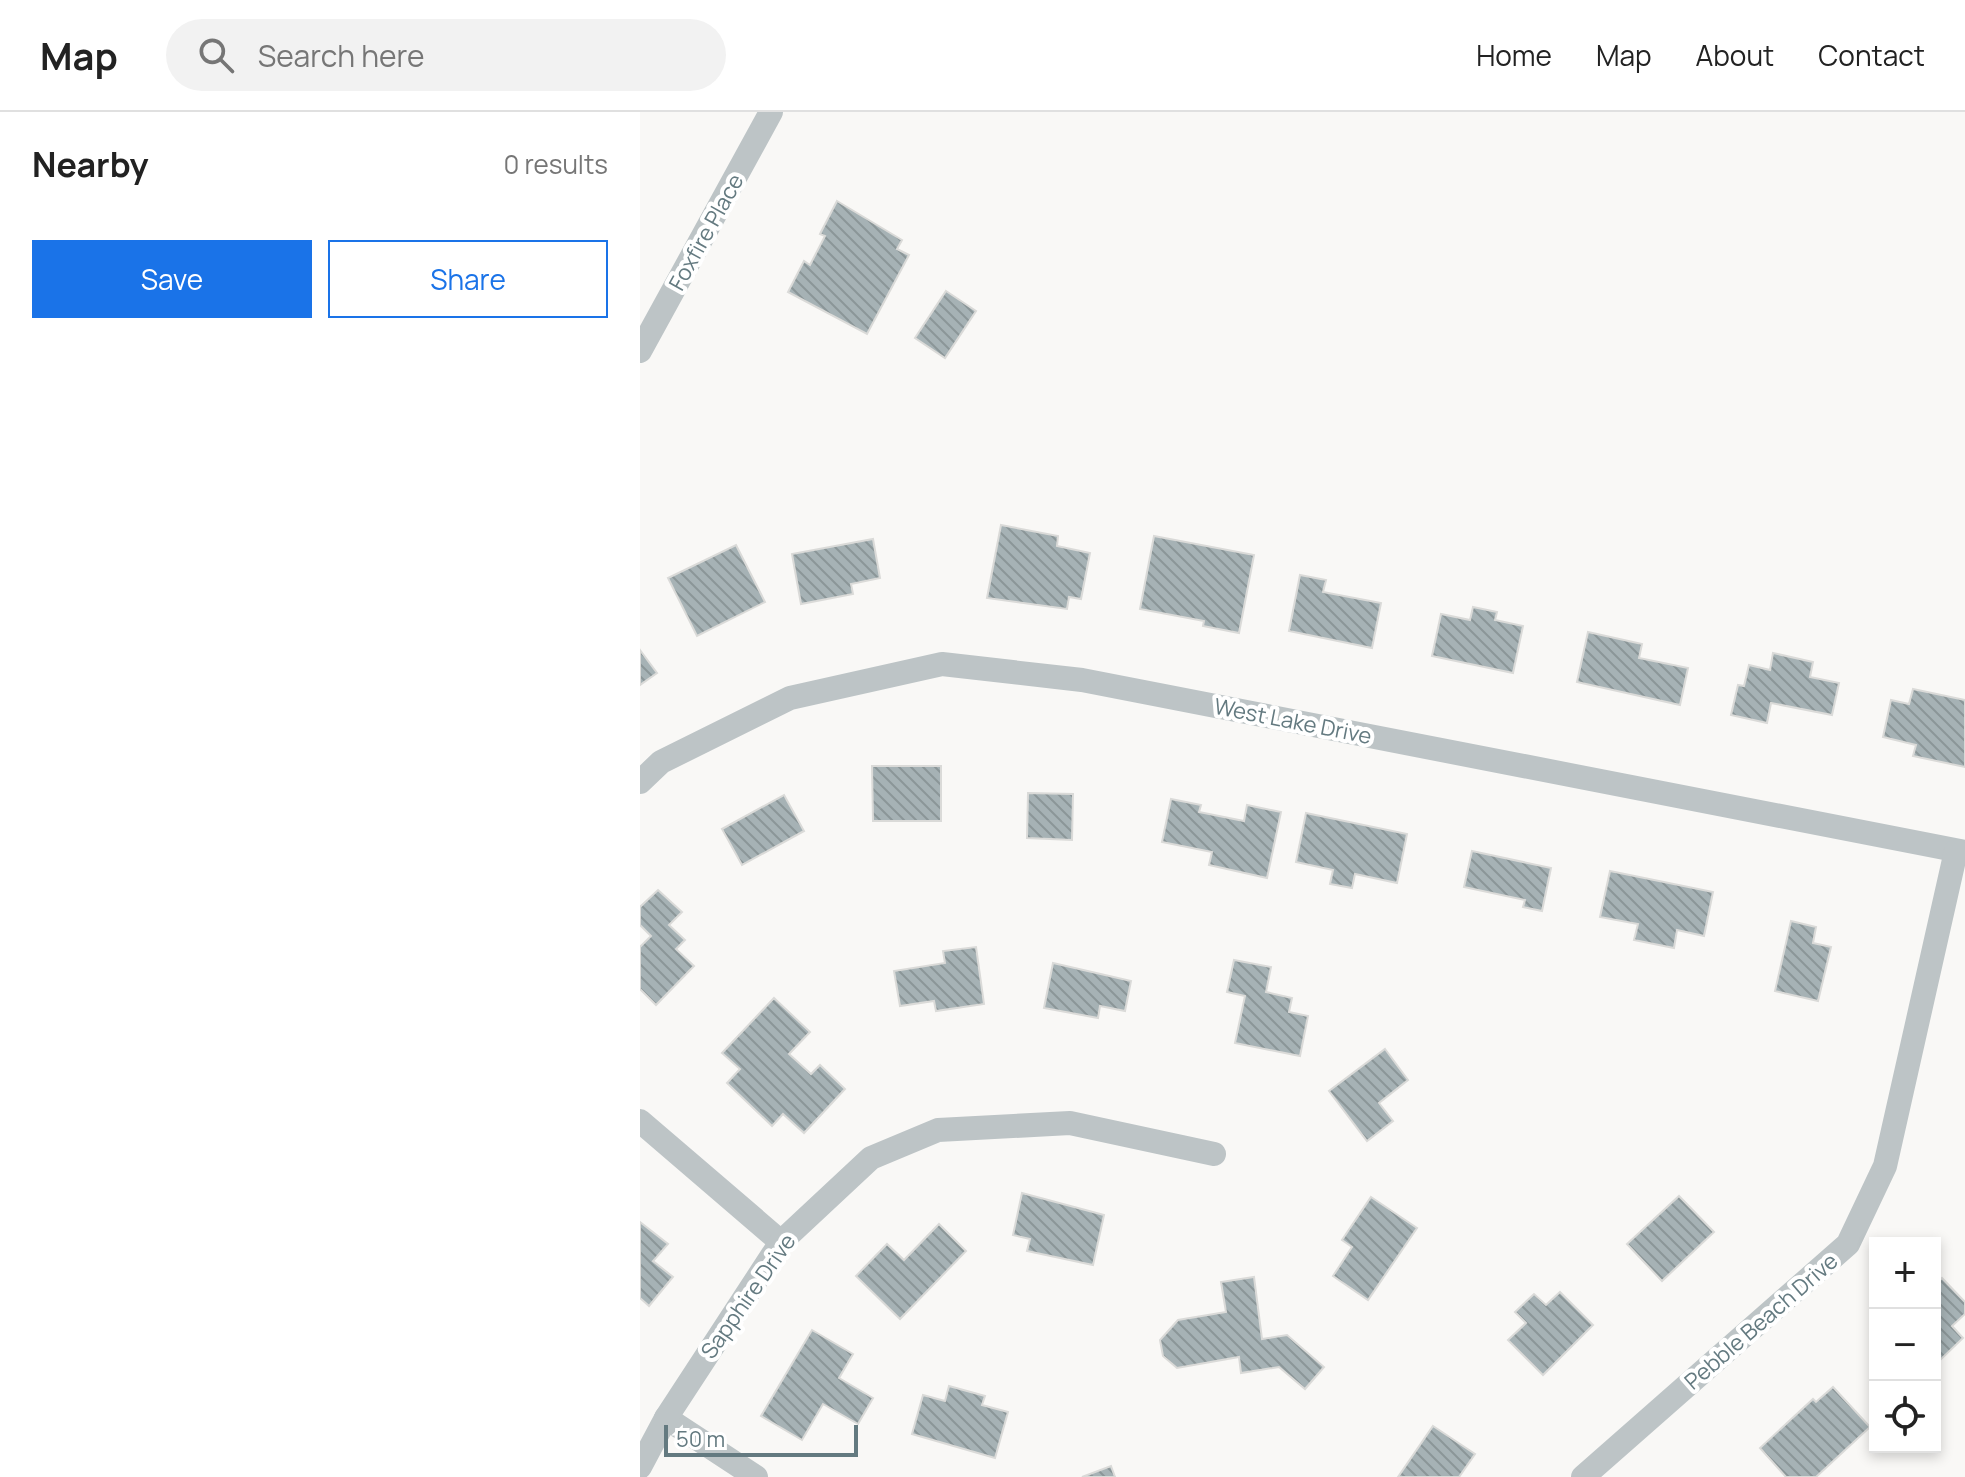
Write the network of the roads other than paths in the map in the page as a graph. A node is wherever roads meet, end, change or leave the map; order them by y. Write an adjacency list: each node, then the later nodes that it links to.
1 (771, 112): 2 (street, Foxfire Place)
2 (640, 351)
3 (640, 782): 4 (street, West Lake Drive)
4 (1960, 851): 11 (street, Pebble Beach Drive)
5 (640, 1121): 7 (street)
6 (1214, 1154): 7 (street, Sapphire Drive)
7 (781, 1242): 8 (street, Sapphire Drive)
8 (666, 1418): 9 (street, Sapphire Drive); 10 (street)
9 (640, 1467)
10 (756, 1477)
11 (1583, 1477)

